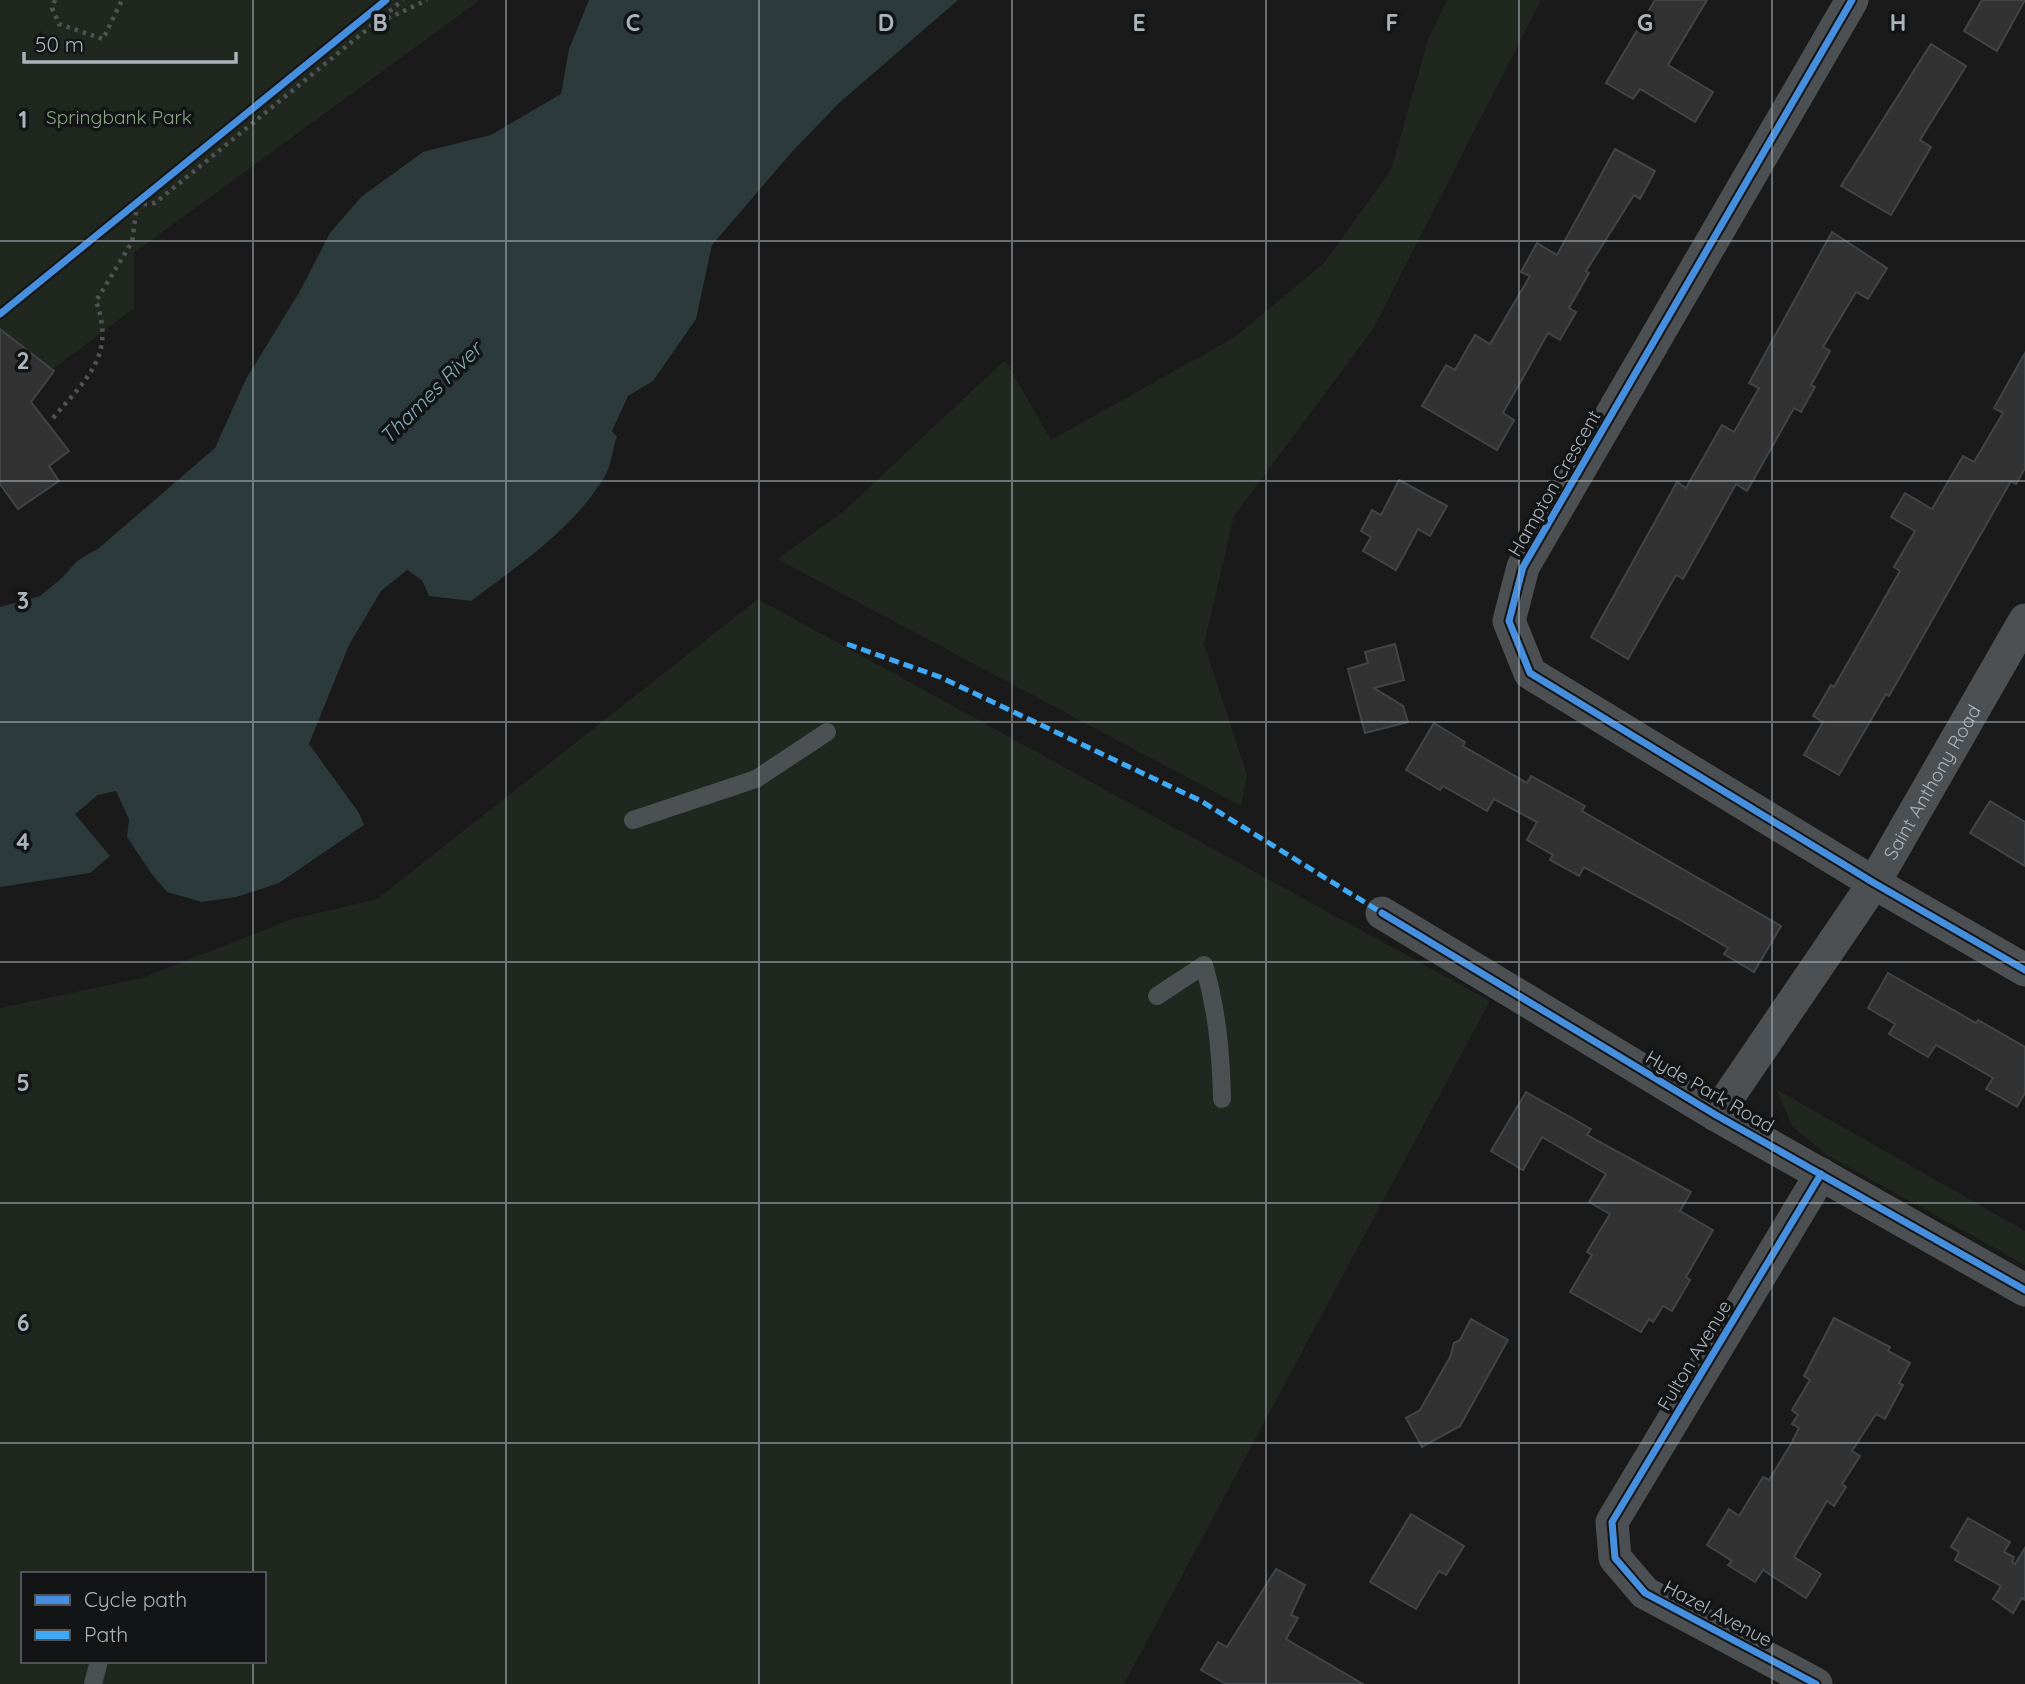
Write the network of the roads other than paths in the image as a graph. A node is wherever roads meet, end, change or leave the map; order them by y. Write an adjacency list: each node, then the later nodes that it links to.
1 (1852, 0): 5 (street, Hampton Crescent)
2 (2025, 620): 5 (street, Saint Anthony Road)
3 (827, 732): 4 (lane)
4 (633, 820)
5 (1874, 883): 7 (street, Hampton Crescent); 10 (street, Saint Anthony Road)
6 (1382, 913): 10 (street, Hyde Park Road)
7 (2025, 970)
8 (1157, 996): 9 (lane)
9 (1222, 1099)
10 (1716, 1115): 11 (street, Hyde Park Road)
11 (1821, 1174): 12 (street, Hyde Park Road); 13 (street, Fulton Avenue)
12 (2025, 1290)
13 (1615, 1558): 16 (street, Hazel Avenue)
14 (98, 1663): 15 (lane)
15 (93, 1684)
16 (1816, 1684)

